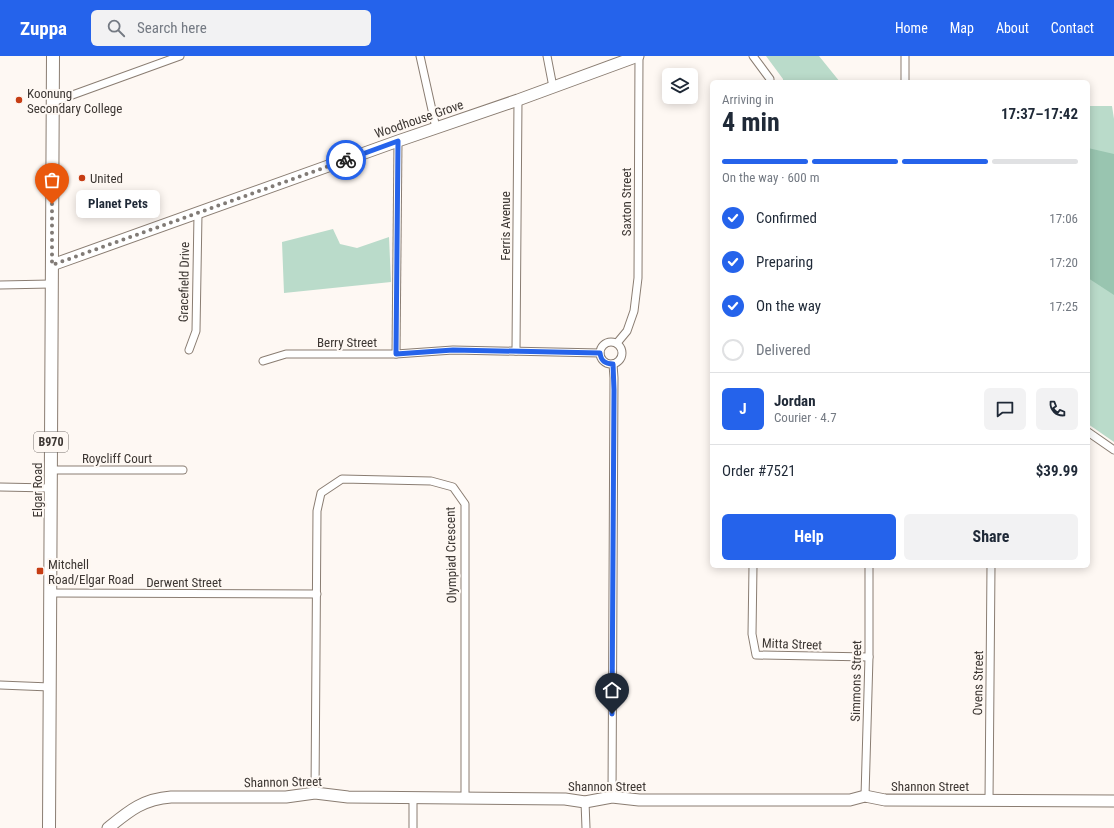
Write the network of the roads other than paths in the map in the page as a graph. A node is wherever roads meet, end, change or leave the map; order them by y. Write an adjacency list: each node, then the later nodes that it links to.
1 (53, 56): 12 (main road, Elgar Road / B970)
2 (180, 56): 12 (street)
3 (420, 56): 13 (street)
4 (547, 56): 10 (street)
5 (638, 56): 10 (street, Woodhouse Grove); 19 (street, Saxton Street)
6 (753, 56): 8 (street)
7 (905, 56): 9 (street)
8 (770, 80)
9 (905, 80)
10 (553, 87): 11 (street, Woodhouse Grove)
11 (518, 100): 13 (street, Woodhouse Grove); 21 (street, Ferris Avenue)
12 (53, 102): 16 (main road, Elgar Road / B970)
13 (436, 128): 14 (street, Woodhouse Grove)
14 (398, 141): 15 (street, Woodhouse Grove); 23 (street)
15 (198, 214): 16 (street, Woodhouse Grove); 20 (street, Gracefield Drive)
16 (52, 265): 17 (main road, Elgar Road / B970)
17 (52, 284): 18 (street); 28 (main road, Elgar Road / B970)
18 (0, 285)
19 (617, 343): 22 (street); 25 (street)
20 (189, 350)
21 (516, 351): 22 (street, Berry Street); 23 (street, Berry Street)
22 (600, 353): 25 (street)
23 (396, 354): 24 (street, Berry Street)
24 (263, 361)
25 (613, 364): 42 (street)
26 (1090, 433): 27 (street)
27 (1114, 450)
28 (51, 470): 29 (street, Roycliff Court); 31 (main road, Elgar Road / B970)
29 (183, 470)
30 (0, 487): 31 (street)
31 (51, 488): 35 (main road, Elgar Road / B970)
32 (753, 568): 37 (street, Mitta Street)
33 (869, 568): 37 (street, Simmons Street)
34 (991, 568): 45 (street, Ovens Street)
35 (51, 593): 36 (street, Derwent Street); 39 (main road, Elgar Road / B970)
36 (316, 594): 40 (street, Olympiad Crescent); 44 (street, Olympiad Crescent)
37 (869, 657): 41 (street, Simmons Street)
38 (0, 686): 39 (street)
39 (50, 687): 48 (main road, Elgar Road / B970)
40 (315, 793): 43 (street, Shannon Street); 49 (street, Shannon Street)
41 (865, 796): 42 (street, Shannon Street); 45 (street, Shannon Street)
42 (612, 797): 47 (street, Shannon Street)
43 (413, 798): 44 (street, Shannon Street); 50 (street)
44 (465, 798): 47 (street, Shannon Street)
45 (989, 800): 46 (street, Shannon Street)
46 (1114, 801)
47 (585, 802): 51 (street)
48 (50, 828)
49 (108, 828)
50 (413, 828)
51 (586, 828)

